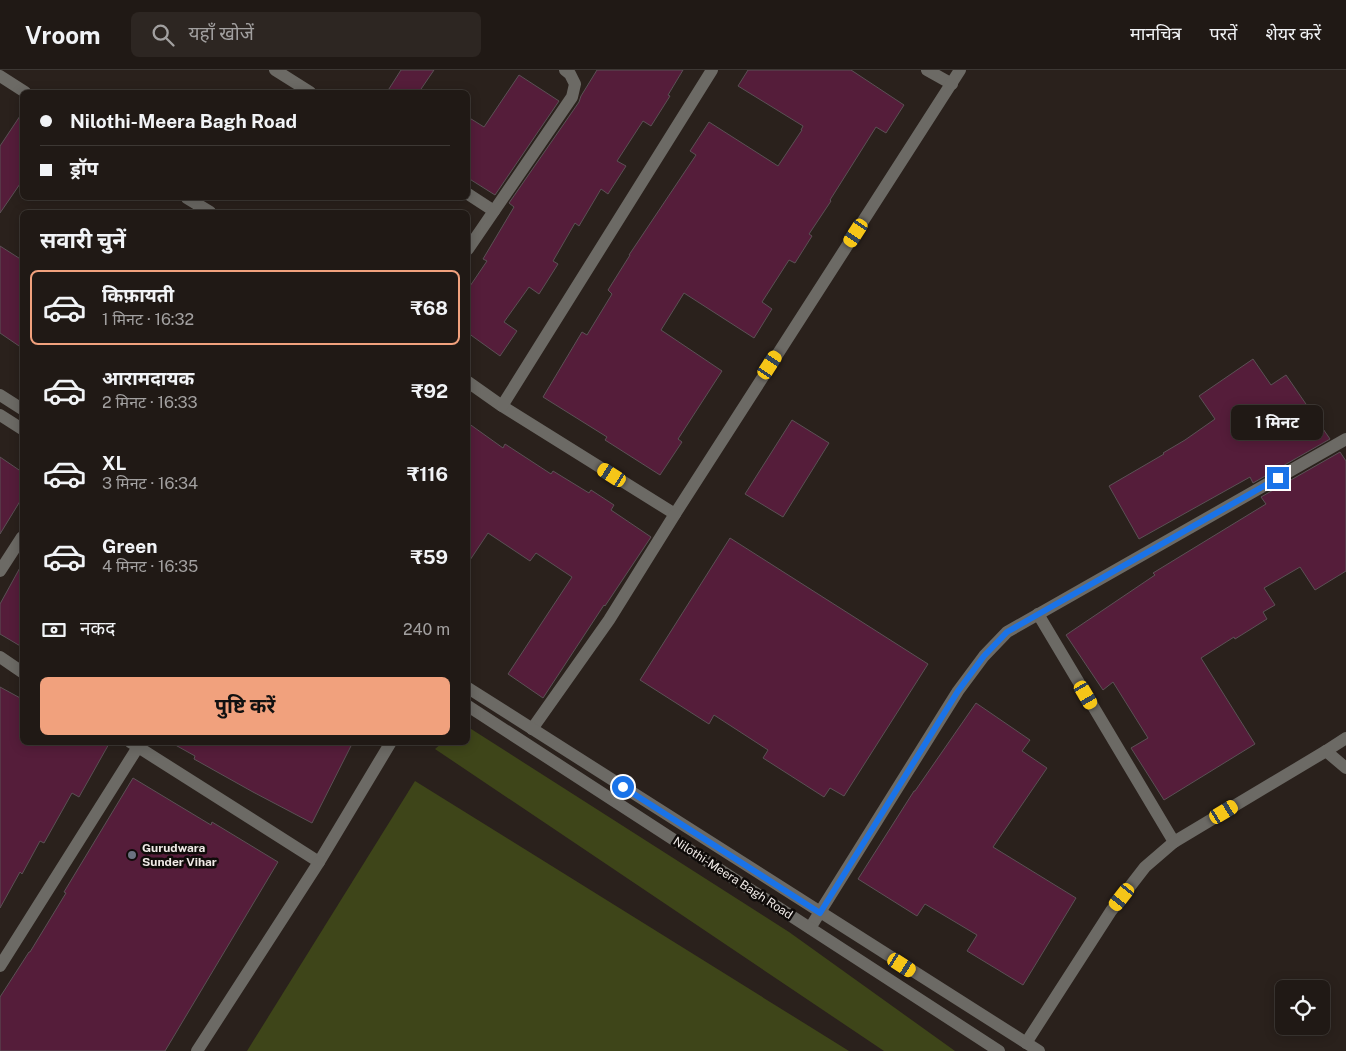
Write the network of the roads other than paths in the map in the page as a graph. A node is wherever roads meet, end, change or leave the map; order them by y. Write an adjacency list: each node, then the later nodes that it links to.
1 (275, 70): 9 (street)
2 (565, 70): 13 (street)
3 (712, 70): 17 (street)
4 (927, 70): 7 (street)
5 (960, 70): 7 (street)
6 (0, 76): 8 (street)
7 (952, 84): 22 (street)
8 (22, 90)
9 (307, 90)
10 (470, 195): 13 (street)
11 (190, 200): 12 (street)
12 (207, 210)
13 (494, 211): 14 (street)
14 (470, 246)
15 (470, 383): 17 (street)
16 (0, 394): 18 (street)
17 (502, 406): 22 (street)
18 (20, 408)
19 (0, 415): 20 (street)
20 (20, 428)
21 (1346, 439): 25 (street)
22 (674, 514): 30 (street)
23 (20, 539): 24 (street)
24 (0, 571)
25 (1038, 614): 36 (street); 38 (street)
26 (0, 657): 27 (street)
27 (20, 671)
28 (470, 689): 30 (street, Nilothi-Meera Bagh Road)
29 (470, 707): 39 (street, Nilothi-Meera Bagh Road)
30 (532, 729): 38 (street, Nilothi-Meera Bagh Road)
31 (1346, 738): 34 (street)
32 (134, 745): 37 (street); 40 (street)
33 (388, 745): 37 (street)
34 (1326, 752): 35 (street); 36 (street)
35 (1346, 768)
36 (1174, 842): 41 (street)
37 (319, 862): 42 (street)
38 (820, 913): 39 (street); 41 (street, Nilothi-Meera Bagh Road)
39 (810, 928): 43 (street, Nilothi-Meera Bagh Road)
40 (0, 966)
41 (1024, 1047): 44 (street, Nilothi-Meera Bagh Road)
42 (197, 1051)
43 (999, 1051)
44 (1038, 1051)

